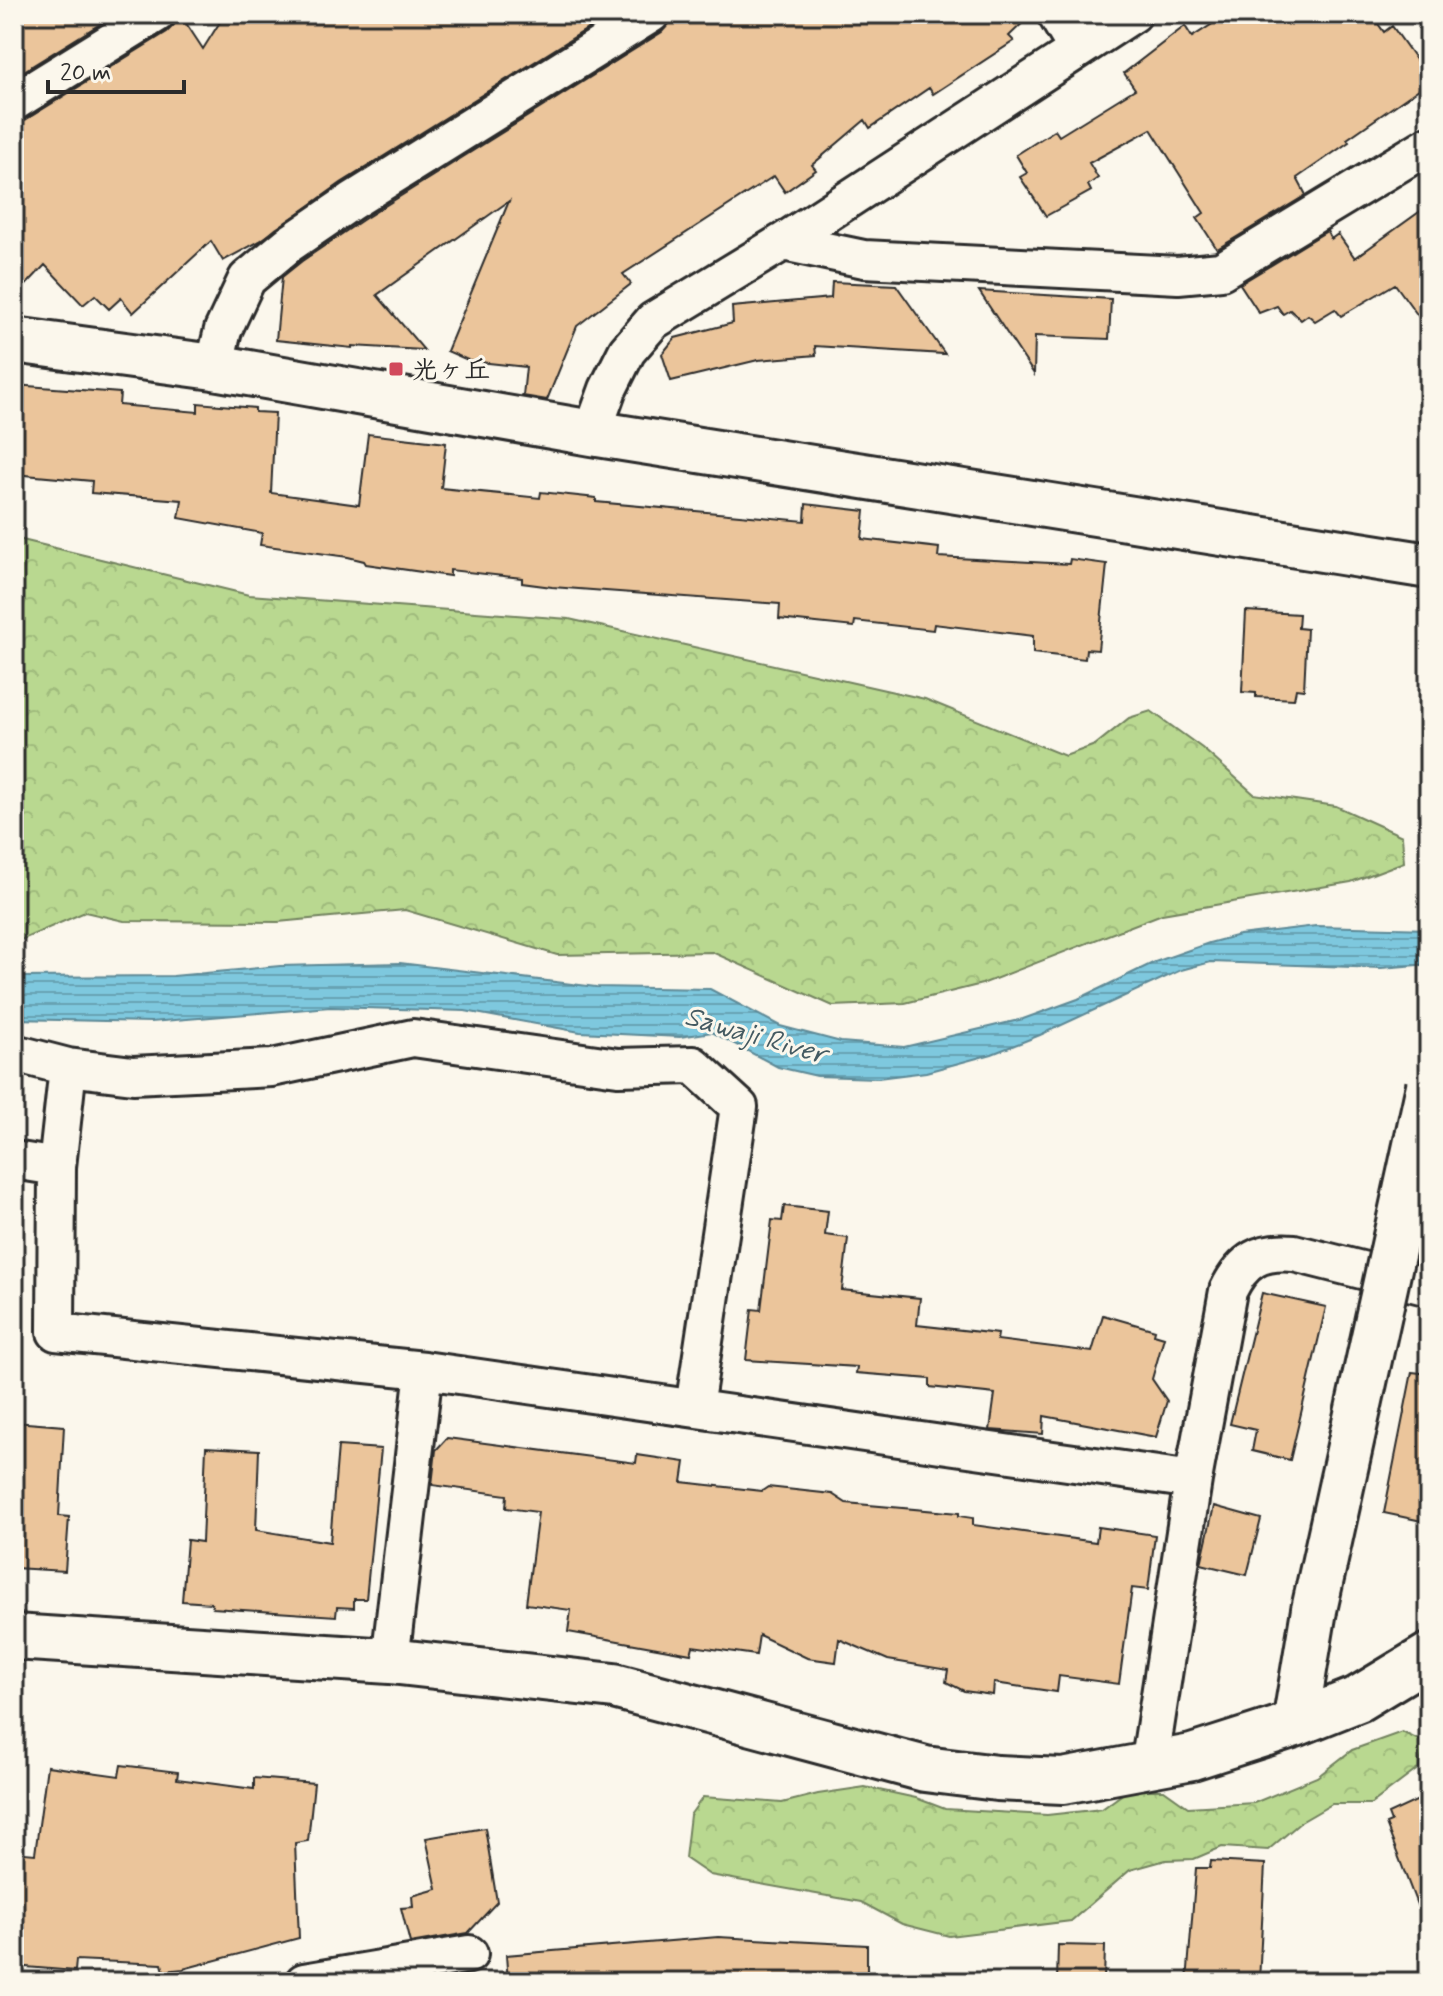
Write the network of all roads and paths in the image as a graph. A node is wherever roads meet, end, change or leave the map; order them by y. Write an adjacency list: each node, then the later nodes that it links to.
1 (156, 14): 6 (street)
2 (651, 14): 10 (street)
3 (1056, 14): 5 (street)
4 (1133, 14): 5 (street)
5 (1077, 49): 8 (street)
6 (14, 102)
7 (1429, 145): 8 (street)
8 (783, 242): 11 (street)
9 (14, 340): 10 (street)
10 (214, 367): 11 (street)
11 (592, 433): 12 (street)
12 (1429, 566)
13 (14, 1053): 14 (street)
14 (68, 1067): 17 (street); 20 (street)
15 (1429, 1086): 25 (street, bridge)
16 (14, 1160): 17 (street)
17 (57, 1167): 19 (street)
18 (1429, 1287): 21 (street)
19 (424, 1370): 20 (street); 24 (street)
20 (694, 1408): 21 (street)
21 (1193, 1480): 26 (street)
22 (14, 1637): 24 (street)
23 (1429, 1656): 25 (street)
24 (390, 1661): 26 (street)
25 (1295, 1724): 26 (street)
26 (1149, 1767)
27 (469, 1954): 28 (street)
28 (304, 1982)

